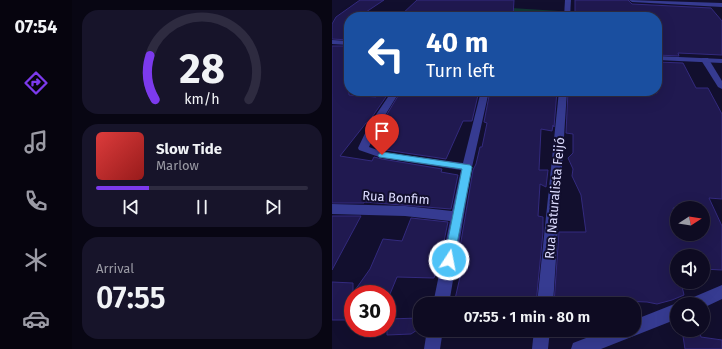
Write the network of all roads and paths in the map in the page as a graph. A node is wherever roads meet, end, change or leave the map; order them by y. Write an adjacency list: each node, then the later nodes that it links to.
1 (568, 0): 5 (street)
2 (632, 0): 4 (street)
3 (715, 0): 4 (street)
4 (721, 6)
5 (567, 12)
6 (332, 42): 7 (street)
7 (344, 43)
8 (662, 58): 9 (street)
9 (705, 60): 10 (street); 11 (street)
10 (722, 61)
11 (722, 87)
12 (393, 96): 15 (street)
13 (484, 96): 15 (street)
14 (563, 96): 20 (street, Rua Naturalista Feijó)
15 (467, 167): 17 (street)
16 (332, 209): 17 (street, Rua Bonfim)
17 (458, 217): 19 (street)
18 (722, 292): 21 (street)
19 (442, 297)
20 (545, 297)
21 (710, 297)
22 (670, 314): 23 (street)
23 (641, 325)
24 (434, 337): 27 (street)
25 (541, 337): 28 (street)
26 (611, 337): 29 (street)
27 (432, 349)
28 (540, 349)
29 (579, 349)

